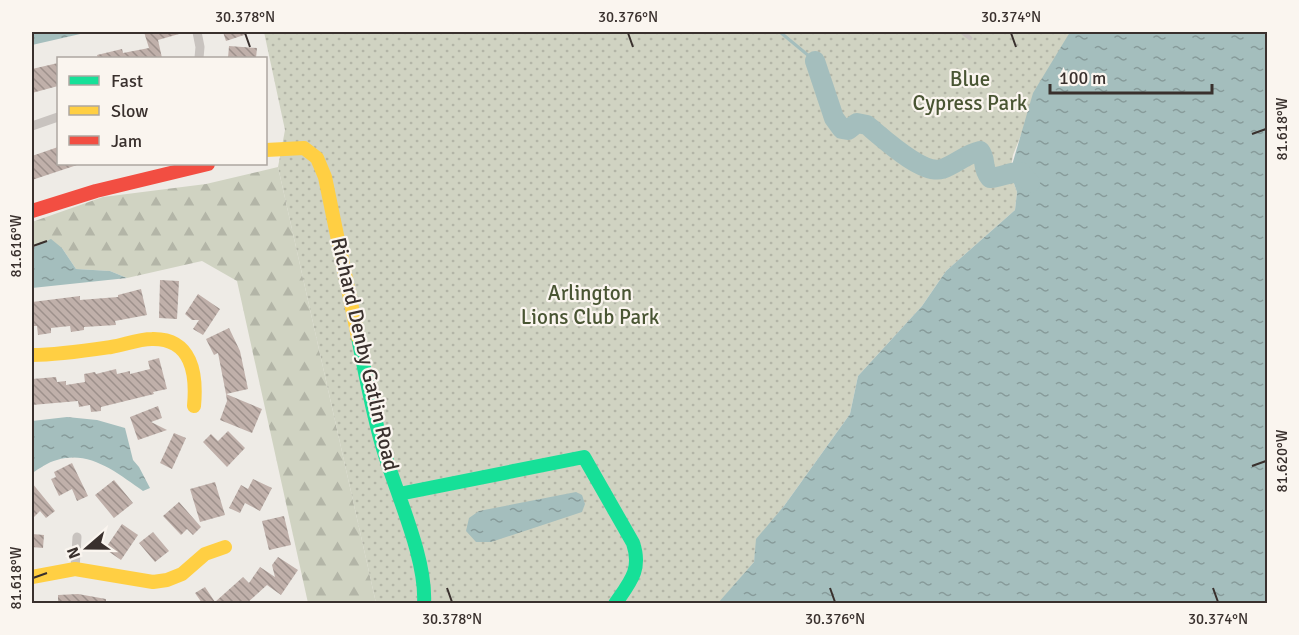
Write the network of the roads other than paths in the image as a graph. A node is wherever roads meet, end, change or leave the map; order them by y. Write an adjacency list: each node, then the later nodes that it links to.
1 (197, 32): 4 (street)
2 (962, 32): 3 (lane)
3 (970, 38)
4 (199, 57)
5 (57, 117): 6 (street)
6 (32, 126)
7 (267, 150): 12 (street, Richard Denby Gatlin Road)
8 (204, 165): 9 (street)
9 (32, 211)
10 (32, 355): 11 (street)
11 (194, 406)
12 (399, 494): 17 (street, Richard Denby Gatlin Road); 18 (street)
13 (77, 537): 15 (street)
14 (225, 548): 15 (street)
15 (75, 569): 16 (street)
16 (32, 577)
17 (424, 603)
18 (615, 603)

